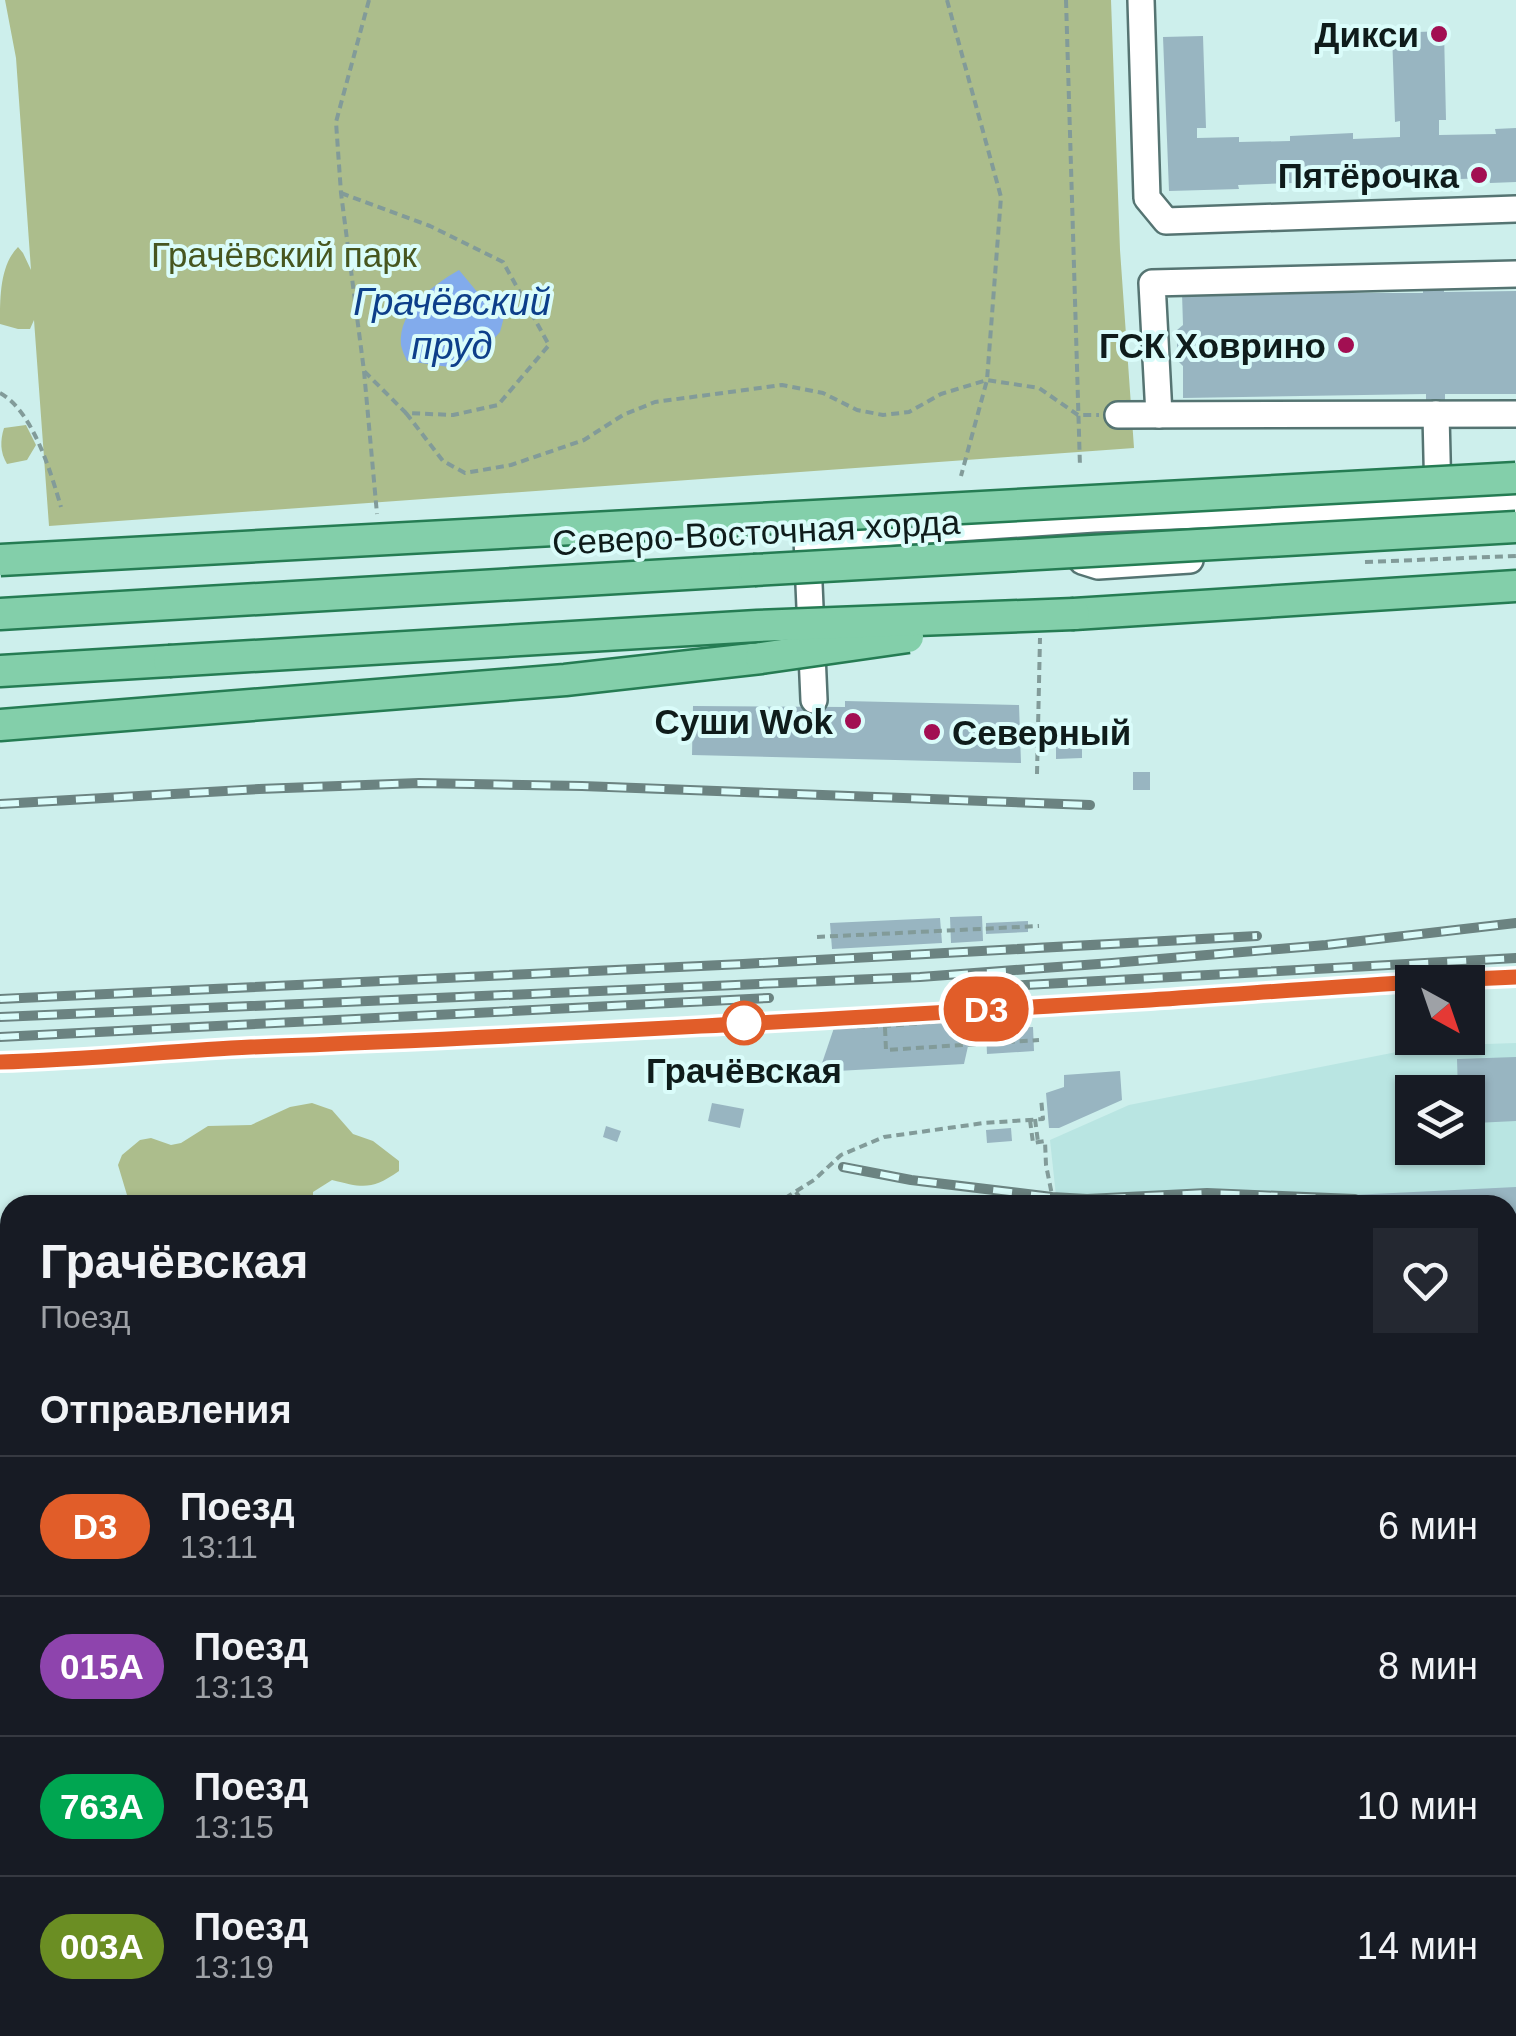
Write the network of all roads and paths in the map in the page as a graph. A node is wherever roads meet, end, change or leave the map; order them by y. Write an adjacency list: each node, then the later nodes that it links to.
1 (369, 0): 5 (path)
2 (947, 0): 9 (path)
3 (1066, 0): 14 (path)
4 (1141, 0): 6 (street)
5 (341, 193): 8 (path); 11 (path)
6 (1516, 208)
7 (1516, 274): 15 (street)
8 (364, 371): 11 (path); 23 (path)
9 (987, 380): 11 (path); 14 (path); 18 (path)
10 (0, 392): 22 (path)
11 (406, 414)
12 (1436, 414): 13 (street); 15 (street); 20 (street)
13 (1516, 414)
14 (1078, 415): 17 (path)
15 (1159, 415): 16 (street)
16 (1118, 416)
17 (1080, 467)
18 (961, 476)
19 (1516, 478): 28 (main road, bridge)
20 (1441, 501): 21 (street); 24 (street); 27 (street)
21 (1516, 503)
22 (61, 508)
23 (377, 514)
24 (1094, 519): 27 (street); 36 (street)
25 (1516, 527): 31 (main road, Северо-Восточная хорда, bridge)
26 (1516, 539): 27 (street)
27 (1458, 543)
28 (0, 560)
29 (1516, 586): 33 (main road)
30 (0, 598): 31 (main road)
31 (203, 602): 32 (main road, Северо-Восточная хорда)
32 (0, 614)
33 (1074, 614): 35 (main road, bridge); 37 (main road, bridge)
34 (1040, 635): 38 (path)
35 (0, 670)
36 (814, 700)
37 (0, 726)
38 (1037, 774)
39 (1038, 926): 40 (path)
40 (817, 937)
41 (1011, 1016): 42 (path)
42 (885, 1026): 43 (path); 44 (path)
43 (805, 1028)
44 (1039, 1040)
45 (1041, 1098): 46 (path)
46 (1032, 1119): 47 (path); 50 (path)
47 (796, 1192): 48 (path); 49 (path)
48 (791, 1195)
49 (798, 1195)
50 (1052, 1195)

